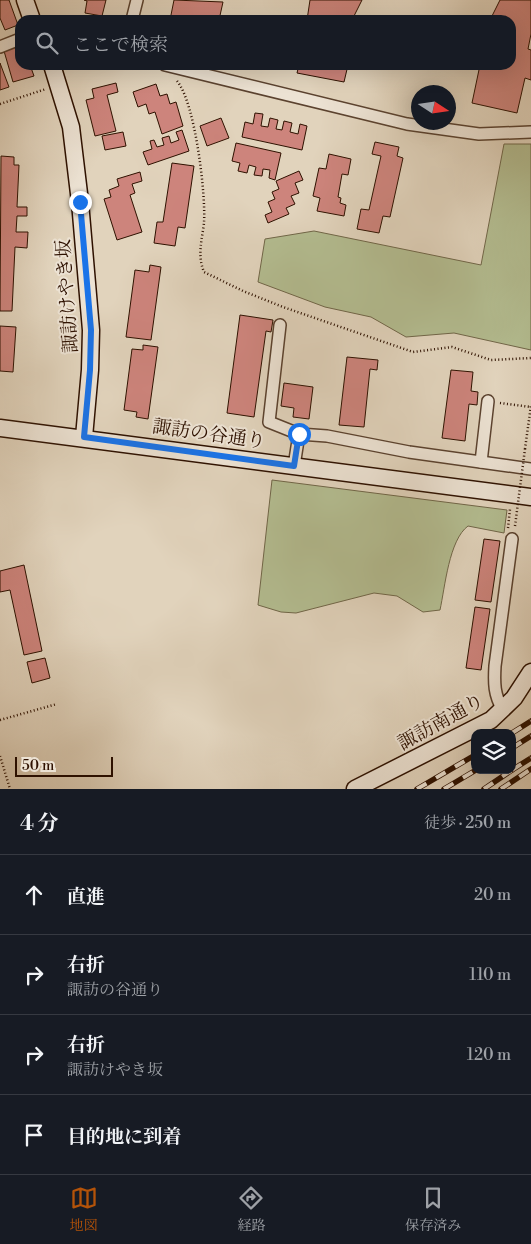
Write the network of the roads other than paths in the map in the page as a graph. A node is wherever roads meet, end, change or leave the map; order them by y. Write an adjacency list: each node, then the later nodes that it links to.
1 (25, 0): 3 (street)
2 (137, 0): 4 (street)
3 (30, 15)
4 (133, 15)
5 (15, 41): 6 (street)
6 (0, 46)
7 (54, 70): 14 (street, 諏訪けやき坂)
8 (186, 70): 9 (street)
9 (531, 132)
10 (280, 325): 13 (street)
11 (488, 401): 15 (street)
12 (0, 428): 14 (street, 諏訪の谷通り)
13 (299, 434): 15 (street); 16 (street)
14 (84, 437): 16 (street, 諏訪の谷通り)
15 (480, 462): 17 (street)
16 (294, 466): 18 (street, 諏訪の谷通り)
17 (531, 469)
18 (531, 497)
19 (510, 534): 21 (street)
20 (531, 673): 21 (street, 諏訪南通り)
21 (503, 710): 22 (street, 諏訪南通り)
22 (354, 789)

